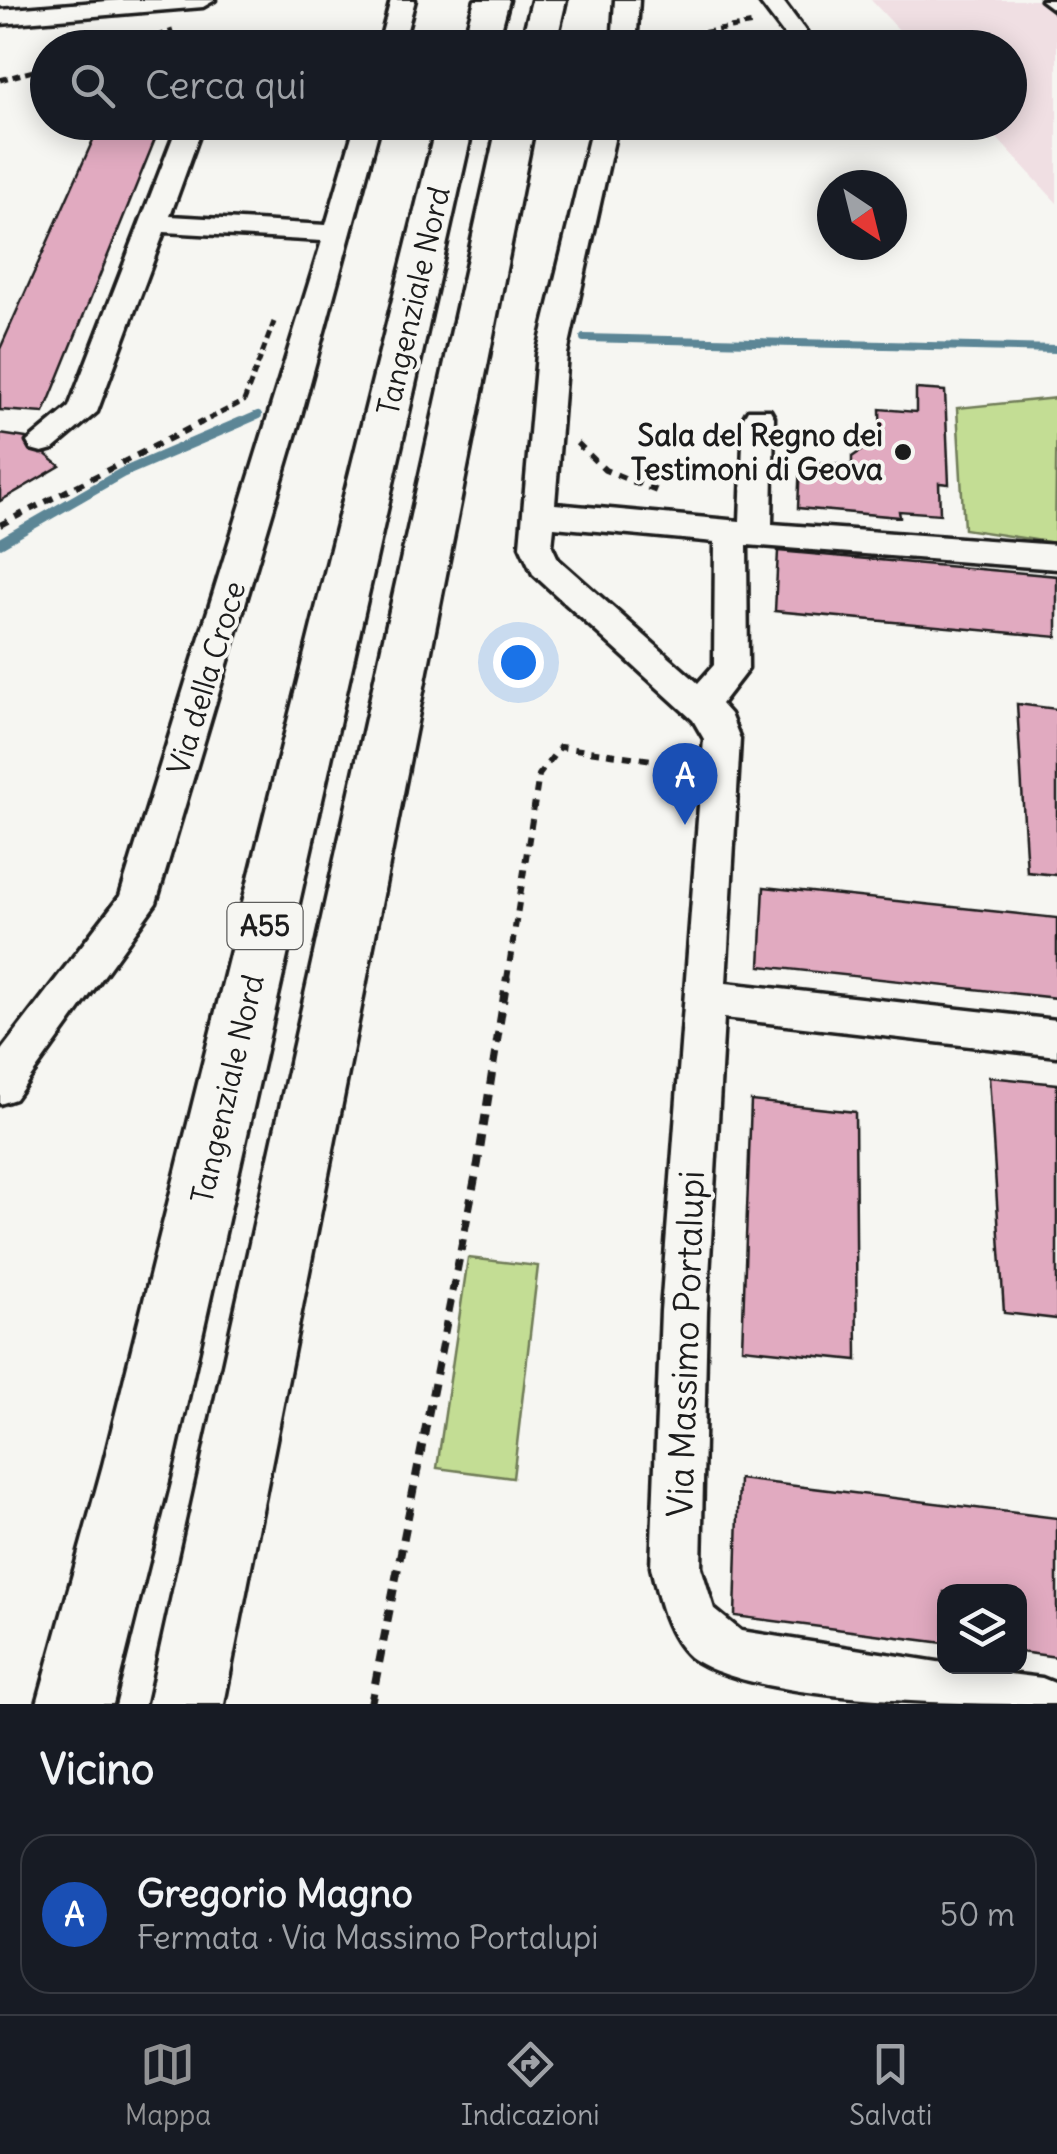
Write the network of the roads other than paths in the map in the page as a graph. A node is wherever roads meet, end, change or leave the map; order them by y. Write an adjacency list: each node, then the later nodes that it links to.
1 (203, 0): 6 (street)
2 (403, 0): 7 (street)
3 (627, 0): 8 (street)
4 (1046, 0): 5 (lane)
5 (1057, 9)
6 (0, 17)
7 (395, 30)
8 (625, 30)
9 (185, 140): 14 (street)
10 (364, 140): 15 (street, Via della Croce)
11 (452, 140): 25 (highway, Tangenziale Nord / A55)
12 (513, 140): 26 (highway, Tangenziale Nord / A55)
13 (602, 140): 18 (street, Via Massimo Portalupi)
14 (154, 223): 15 (street); 17 (street)
15 (339, 234): 24 (street, Via della Croce)
16 (760, 417): 19 (street)
17 (42, 442)
18 (538, 514): 19 (street); 21 (street, Via Massimo Portalupi)
19 (733, 532): 20 (street); 21 (street)
20 (1057, 557)
21 (698, 704): 22 (street, Via Massimo Portalupi)
22 (704, 998): 23 (street); 27 (street, Via Massimo Portalupi)
23 (1057, 1038)
24 (0, 1084)
25 (75, 1704)
26 (186, 1704)
27 (1042, 1704)

